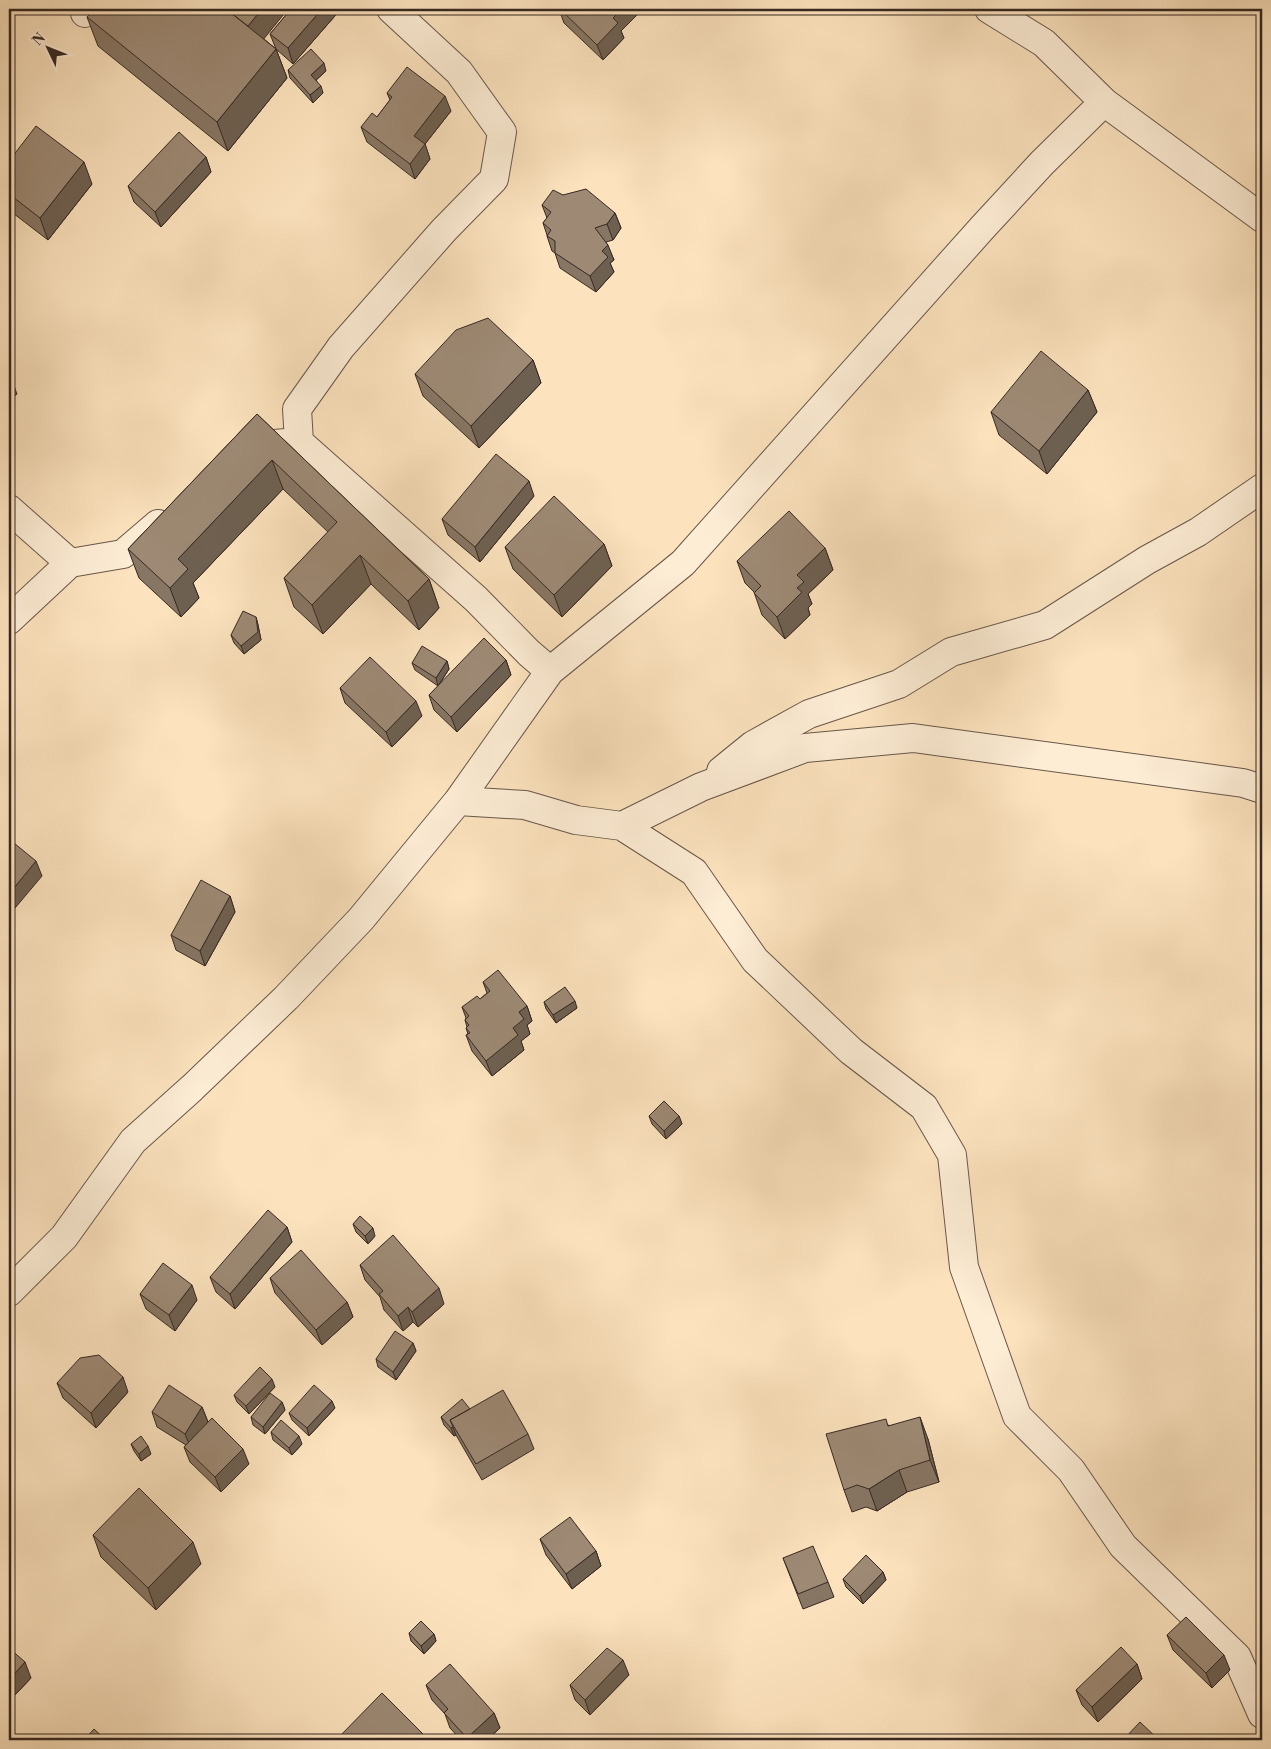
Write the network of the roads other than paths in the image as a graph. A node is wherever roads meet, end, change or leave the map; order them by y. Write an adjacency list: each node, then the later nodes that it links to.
1 (391, 9): 5 (street)
2 (989, 9): 3 (street)
3 (1104, 102): 4 (street); 12 (street)
4 (1262, 218)
5 (299, 442): 6 (street); 12 (street)
6 (228, 464)
7 (1262, 488): 13 (street)
8 (176, 509): 10 (street)
9 (9, 510): 10 (street)
10 (70, 563): 11 (street)
11 (9, 620)
12 (550, 671): 15 (street)
13 (701, 787): 14 (street); 16 (street)
14 (1262, 788)
15 (458, 801): 16 (street); 17 (street)
16 (622, 826): 18 (street)
17 (9, 1292)
18 (1262, 1714)

